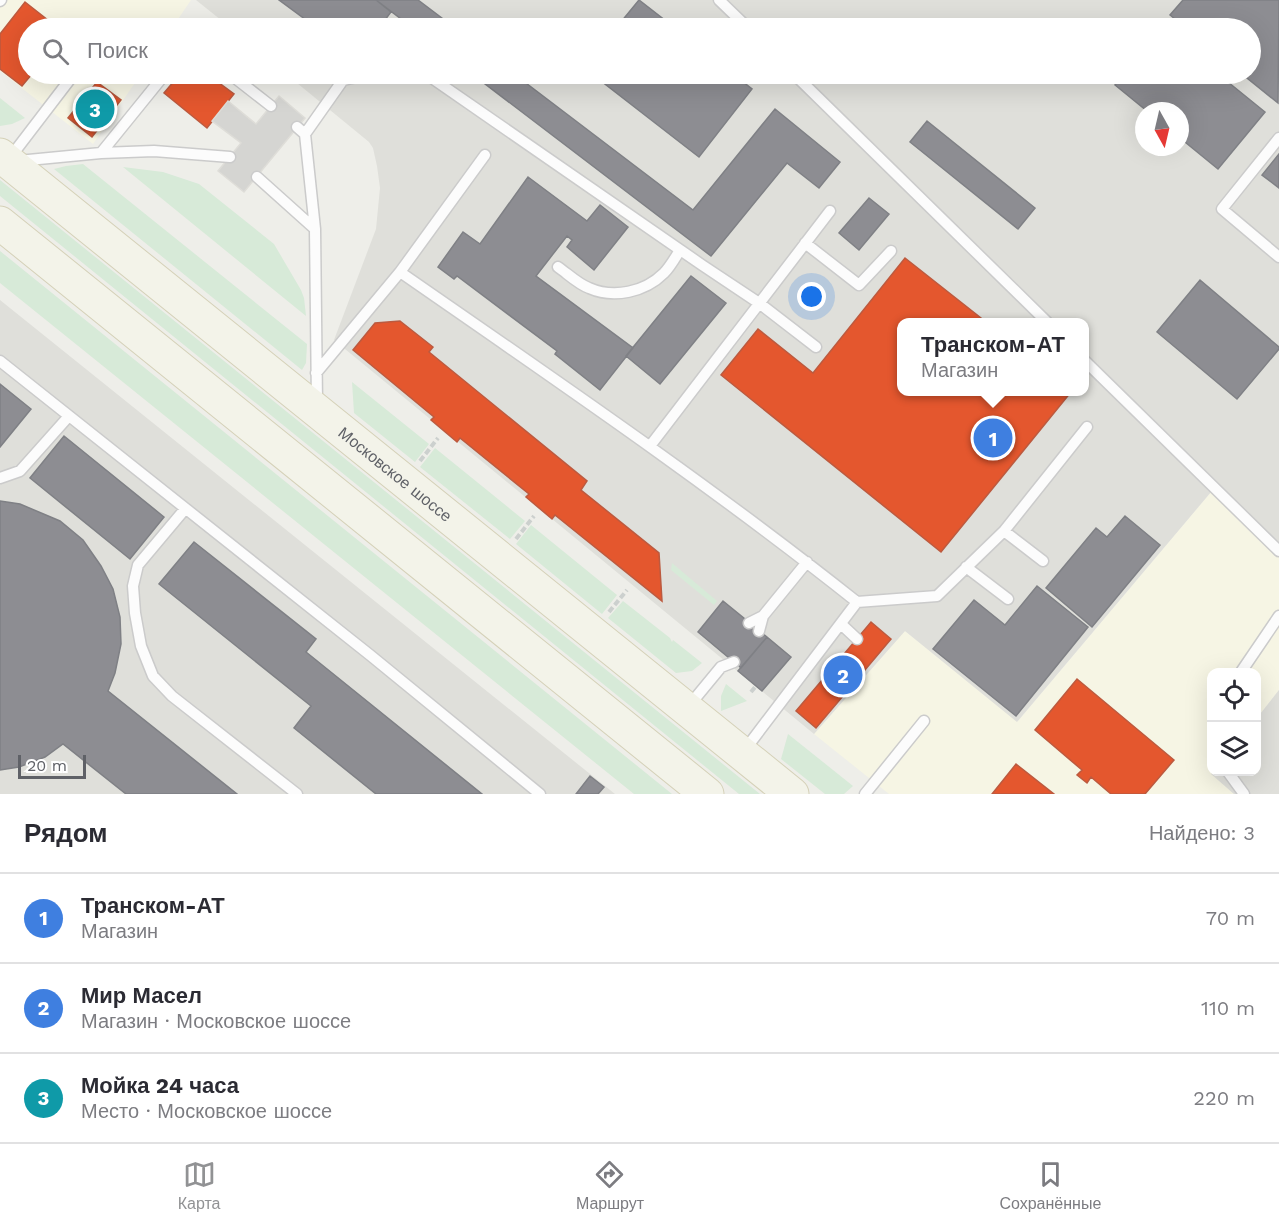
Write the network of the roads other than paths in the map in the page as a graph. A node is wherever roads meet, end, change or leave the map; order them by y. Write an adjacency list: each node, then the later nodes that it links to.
1 (719, 0): 2 (lane)
2 (738, 18)
3 (66, 84): 14 (lane)
4 (157, 84): 11 (lane)
5 (243, 84): 9 (lane)
6 (334, 84): 18 (lane)
7 (440, 84): 20 (lane)
8 (804, 84): 26 (lane)
9 (271, 106)
10 (1279, 138): 22 (lane)
11 (101, 153): 13 (lane); 14 (lane)
12 (484, 155): 24 (lane)
13 (230, 157)
14 (4, 158): 31 (main road, Московское шоссе)
15 (256, 177): 18 (lane)
16 (830, 211): 19 (lane)
17 (0, 224): 60 (main road)
18 (315, 229): 30 (lane)
19 (805, 243): 21 (lane); 25 (lane)
20 (680, 250): 23 (lane); 25 (lane)
21 (891, 251)
22 (1279, 257)
23 (558, 267)
24 (400, 272): 30 (lane); 34 (lane)
25 (759, 303): 27 (lane); 34 (lane)
26 (1043, 318)
27 (816, 347)
28 (0, 361): 32 (lane)
29 (1089, 365): 38 (lane)
30 (316, 373): 31 (lane)
31 (317, 409): 54 (main road, Московское шоссе)
32 (69, 416): 35 (lane); 36 (lane)
33 (1087, 427): 37 (lane)
34 (650, 446): 40 (lane)
35 (0, 478)
36 (185, 509): 58 (lane); 59 (lane)
37 (1004, 531): 39 (lane); 41 (lane)
38 (1279, 551)
39 (1043, 561)
40 (807, 562): 43 (lane); 44 (lane)
41 (966, 567): 42 (lane); 43 (lane)
42 (1008, 599)
43 (857, 602): 47 (lane)
44 (764, 616): 46 (lane); 48 (lane)
45 (1279, 616): 53 (lane)
46 (749, 623)
47 (841, 624): 49 (lane); 56 (lane)
48 (759, 631)
49 (857, 639)
50 (723, 653): 52 (lane)
51 (734, 662): 52 (lane)
52 (721, 668): 54 (lane)
53 (1244, 668)
54 (687, 709): 56 (main road, Московское шоссе)
55 (924, 721): 62 (lane)
56 (742, 753): 61 (main road, Московское шоссе)
57 (1231, 776): 63 (lane)
58 (297, 794)
59 (540, 794)
60 (707, 794)
61 (792, 794)
62 (865, 794)
63 (1244, 794)

